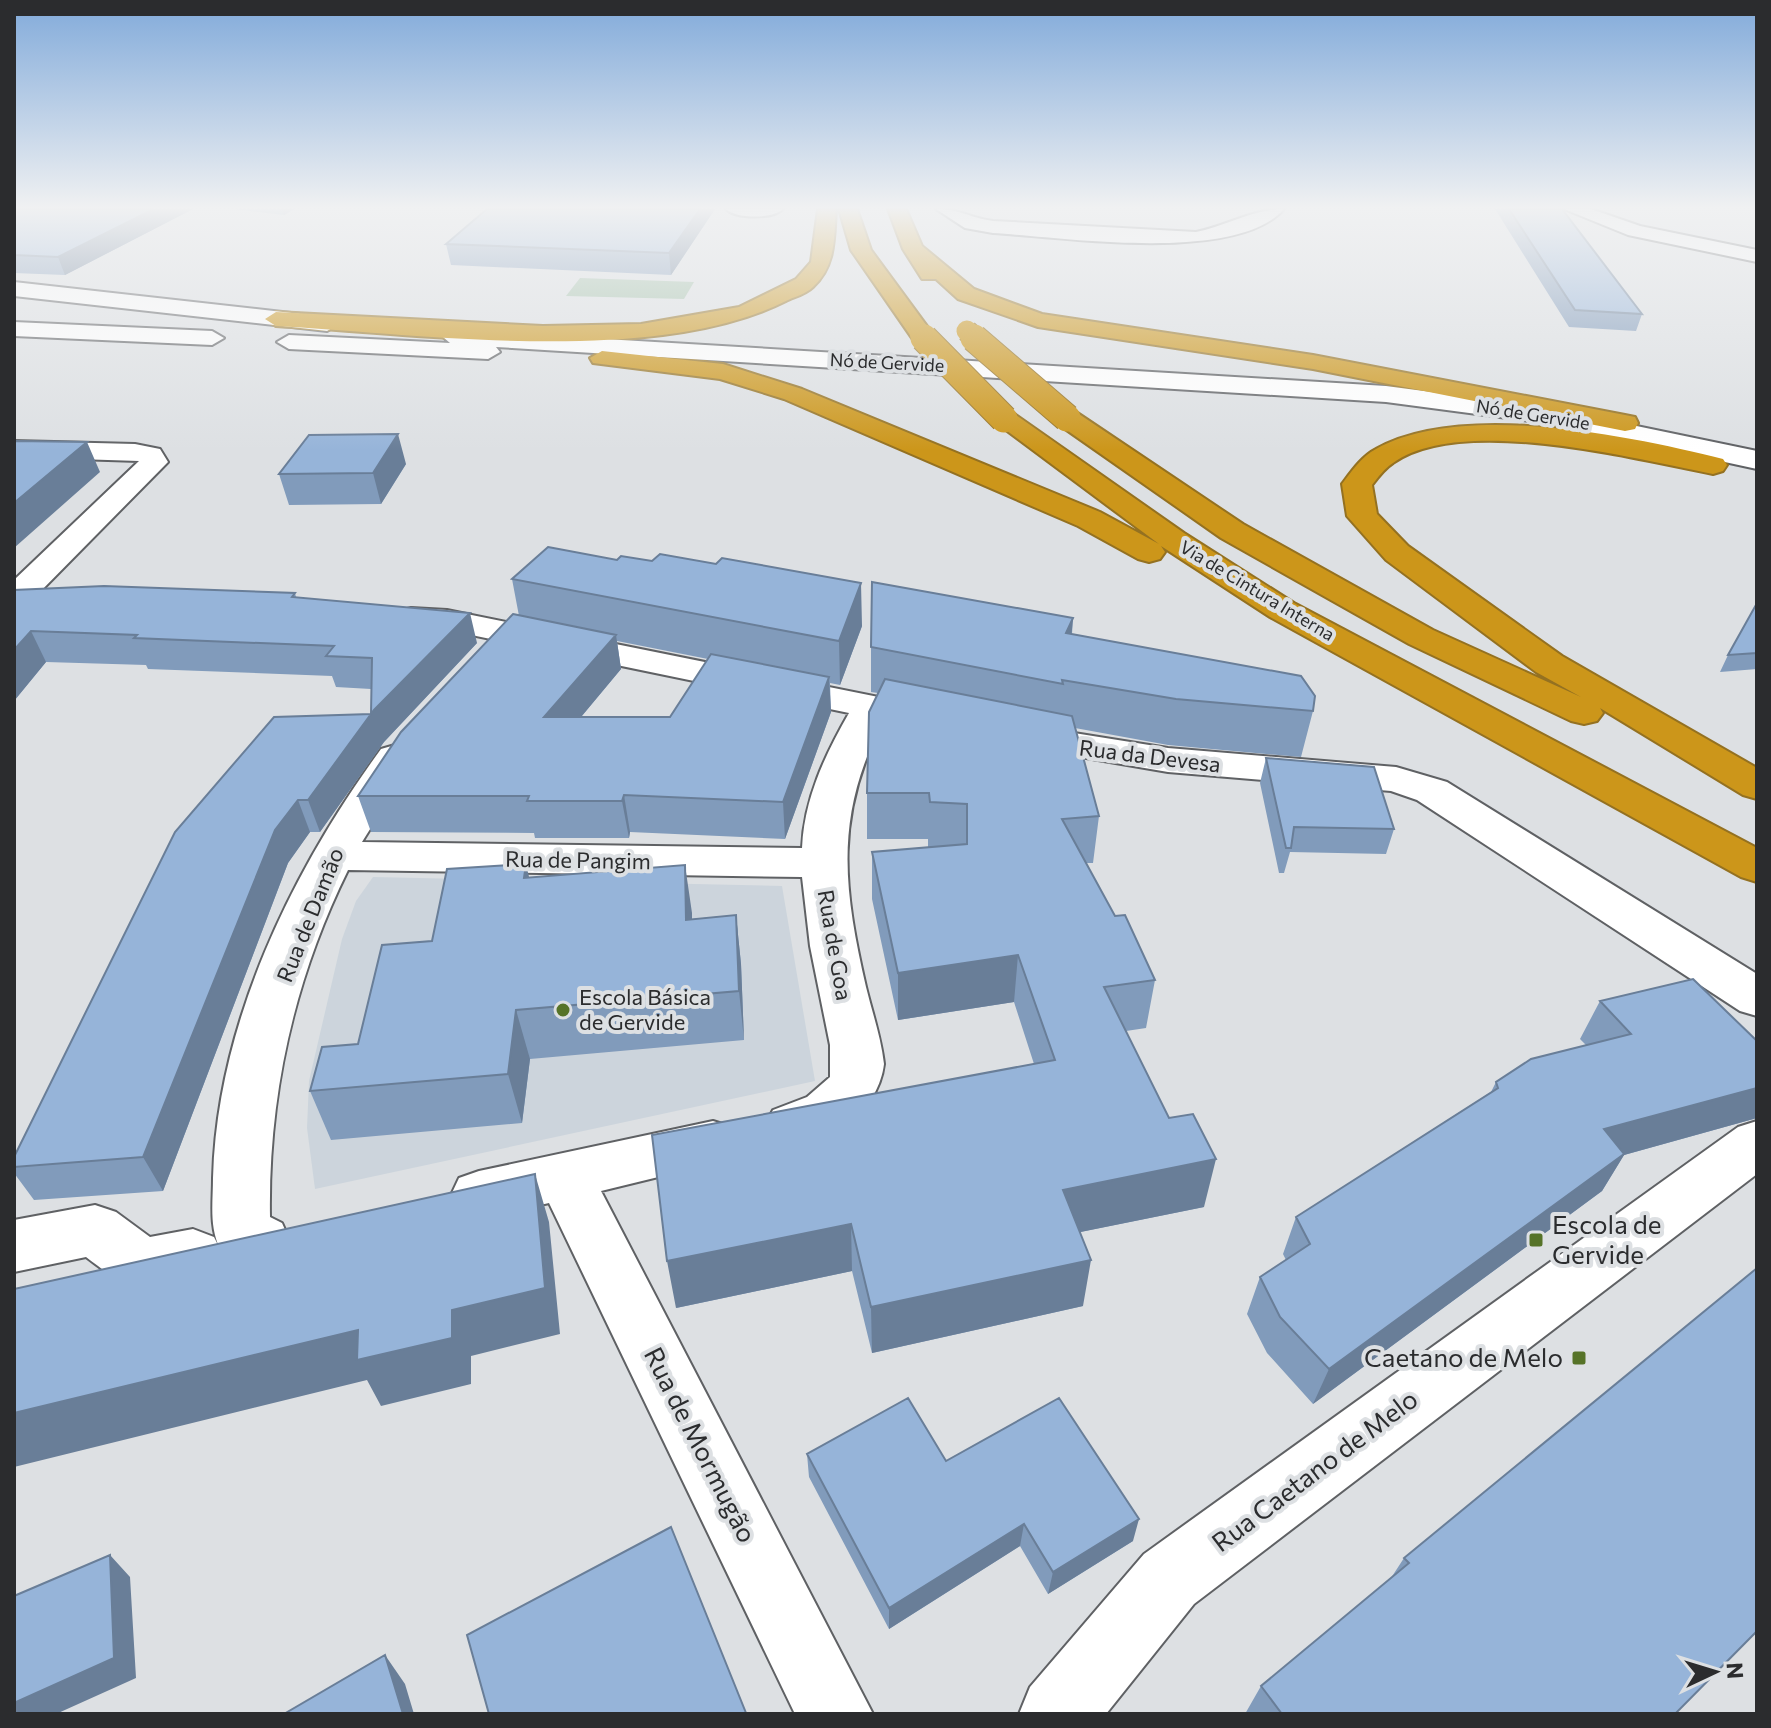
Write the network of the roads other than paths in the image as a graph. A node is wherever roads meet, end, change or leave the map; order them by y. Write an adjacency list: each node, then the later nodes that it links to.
1 (20, 290): 6 (street, Nó de Gervide)
2 (793, 290): 6 (highway)
3 (889, 290): 17 (highway, Via de Cintura Interna, bridge)
4 (940, 290): 24 (highway, Via de Cintura Interna, bridge)
5 (961, 290): 12 (highway)
6 (276, 319): 12 (street, Nó de Gervide)
7 (14, 329): 8 (street)
8 (229, 339)
9 (260, 340): 10 (street, Nó de Gervide)
10 (602, 358): 12 (street, Nó de Gervide); 17 (highway)
11 (14, 449): 15 (street)
12 (1713, 457): 13 (street, Nó de Gervide); 14 (street, Nó de Gervide); 23 (highway)
13 (1757, 460)
14 (1757, 477)
15 (16, 594): 16 (street)
16 (63, 594)
17 (1282, 610): 27 (highway, Via de Cintura Interna)
18 (384, 615): 19 (street, Rua da Devesa)
19 (511, 633): 20 (street); 21 (street, Rua da Devesa)
20 (479, 667)
21 (872, 706): 26 (street, Rua de Goa); 28 (street, Rua da Devesa)
22 (425, 725): 25 (street, Rua de Damão)
23 (1757, 786)
24 (1757, 793)
25 (334, 856): 26 (street, Rua de Pangim); 32 (street, Rua de Damão)
26 (823, 863): 30 (street, Rua de Goa)
27 (1757, 867)
28 (1757, 998)
29 (1757, 1143): 34 (street, Rua Caetano de Melo)
30 (564, 1176): 31 (street); 33 (street, Rua de Mormugão)
31 (426, 1207)
32 (14, 1246)
33 (835, 1714)
34 (1057, 1714)

